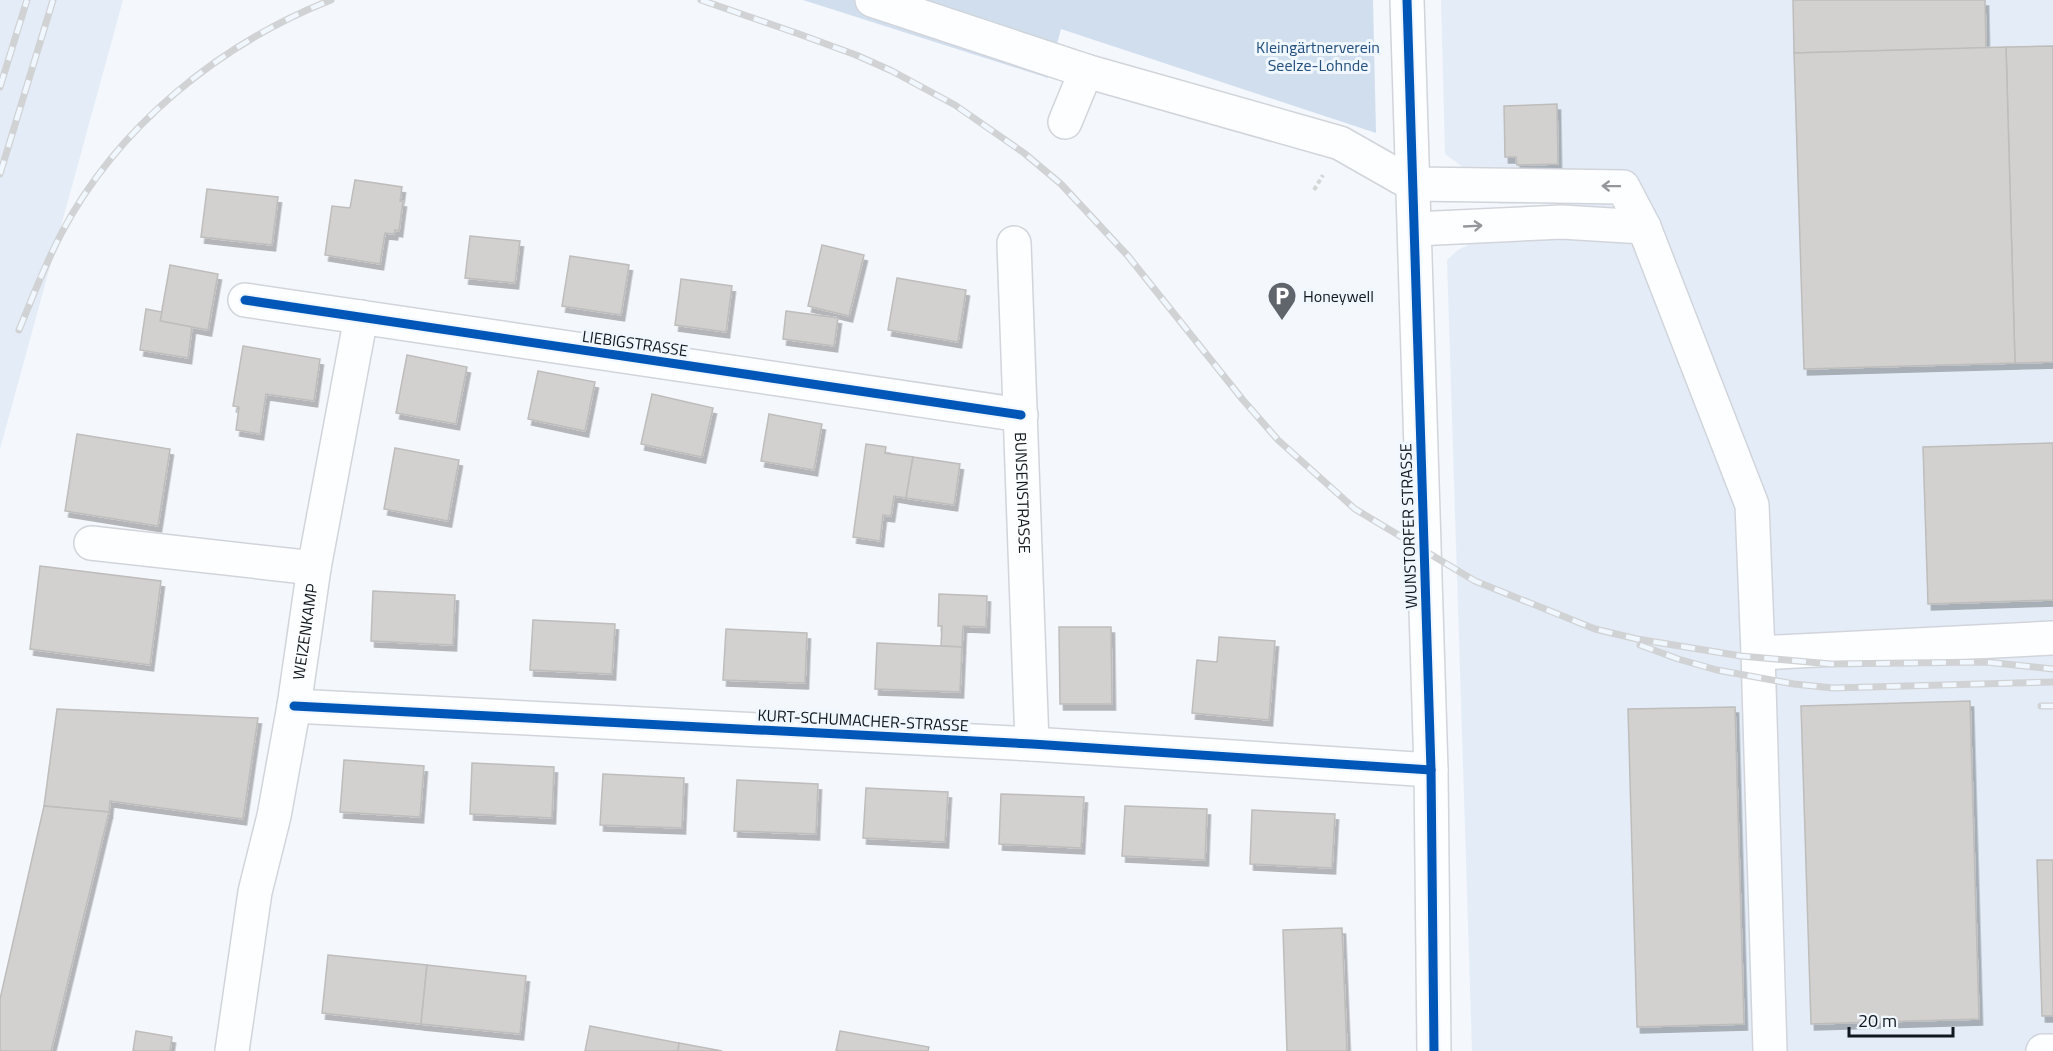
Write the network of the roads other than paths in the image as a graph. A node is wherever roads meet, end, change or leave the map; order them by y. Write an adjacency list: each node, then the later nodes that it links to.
1 (872, 0): 3 (street)
2 (1407, 0): 5 (street, WUNSTORFER STRASSE)
3 (1086, 71): 4 (street); 5 (street)
4 (1065, 122)
5 (1412, 184): 6 (street, one-way to 5); 7 (street, WUNSTORFER STRASSE)
6 (1644, 227): 7 (street, one-way to 6); 15 (street)
7 (1414, 229): 18 (street, WUNSTORFER STRASSE)
8 (1014, 243): 11 (street, BUNSENSTRASSE)
9 (245, 300): 10 (street, LIEBIGSTRASSE)
10 (361, 317): 11 (street, LIEBIGSTRASSE); 13 (street, WEIZENKAMP)
11 (1021, 415): 17 (street, BUNSENSTRASSE)
12 (92, 543): 13 (street)
13 (314, 568): 16 (street, WEIZENKAMP)
14 (2053, 638): 15 (street)
15 (1758, 653): 21 (street)
16 (294, 706): 17 (street, KURT-SCHUMACHER-STRASSE); 19 (street, WEIZENKAMP)
17 (1032, 744): 18 (street, KURT-SCHUMACHER-STRASSE)
18 (1431, 770): 20 (street, WUNSTORFER STRASSE)
19 (232, 1051)
20 (1434, 1051)
21 (1770, 1051)
22 (2043, 1051): 23 (street)
23 (2053, 1051)

